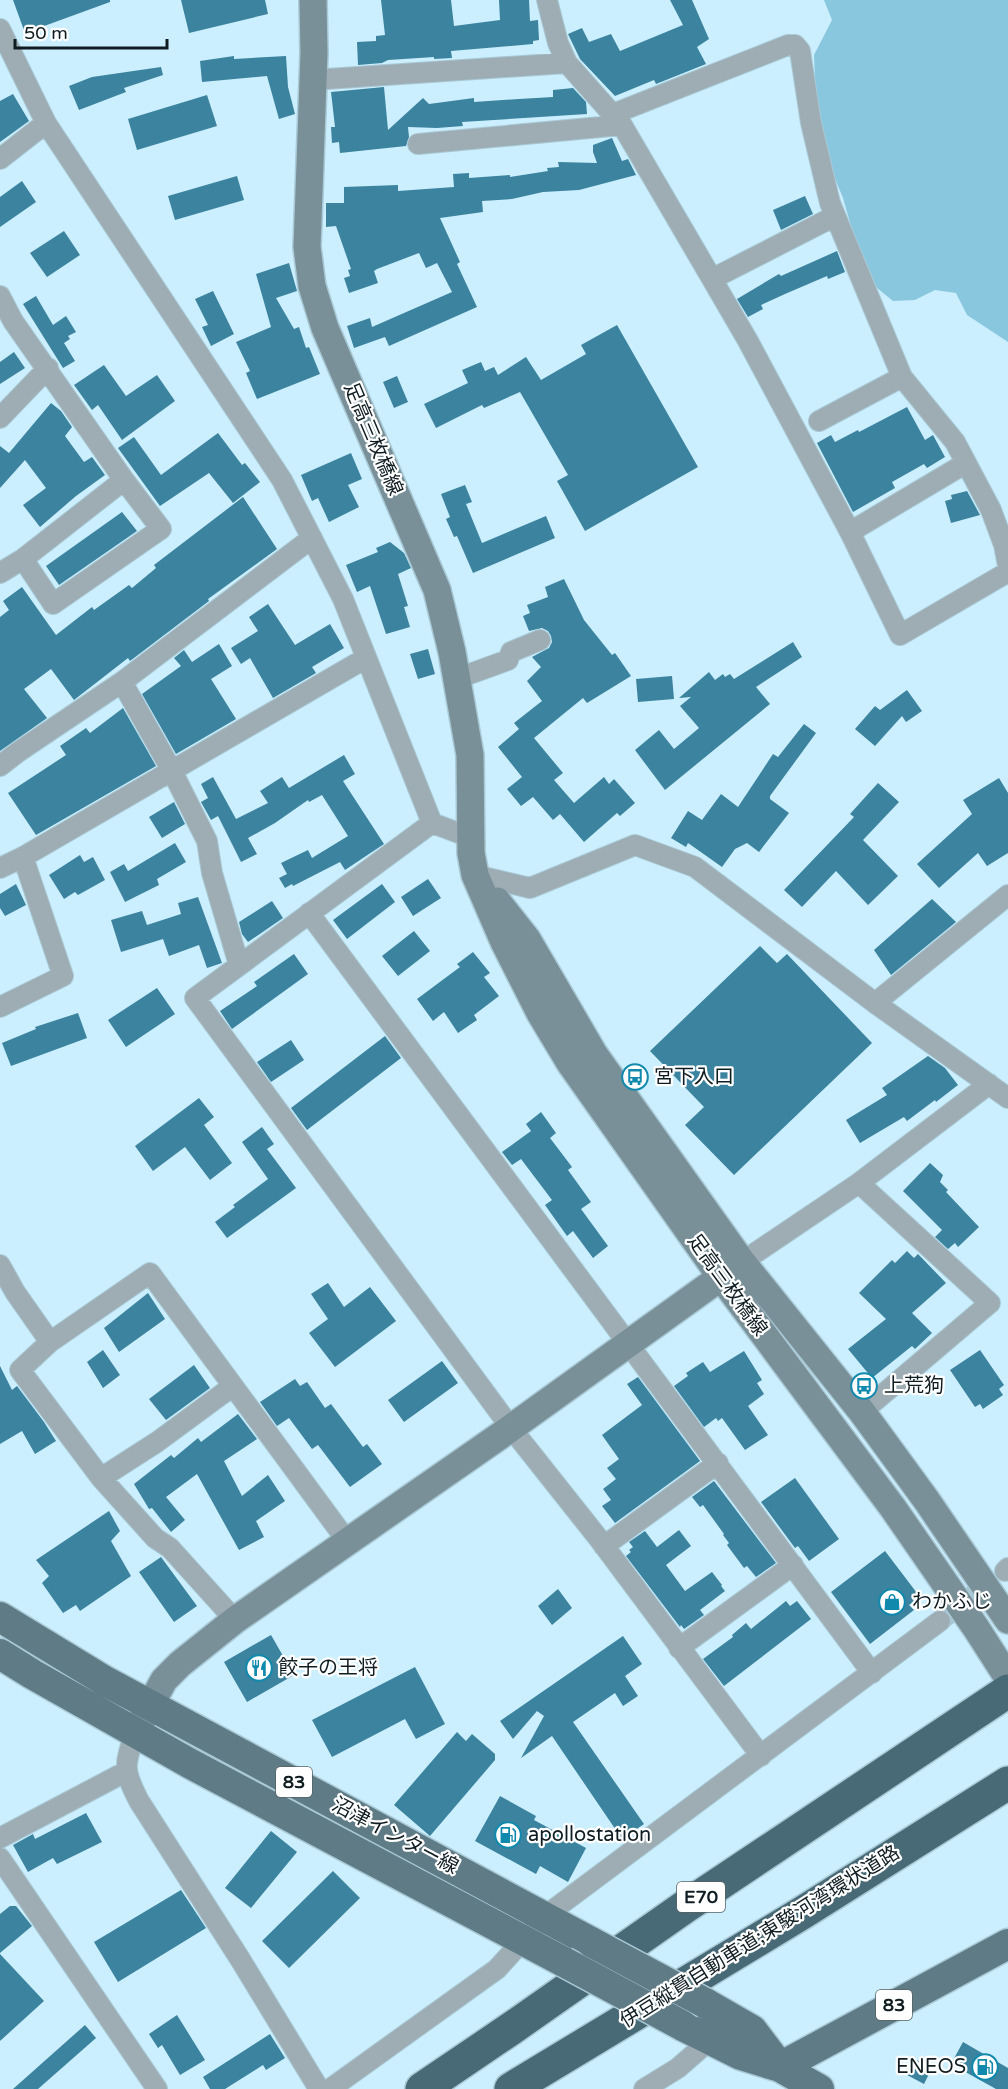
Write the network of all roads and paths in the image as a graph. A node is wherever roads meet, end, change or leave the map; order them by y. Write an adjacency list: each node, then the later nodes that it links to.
1 (313, 0): 5 (main road, 足高三枚橋線)
2 (547, 0): 4 (street)
3 (0, 29): 7 (street)
4 (567, 63): 5 (street); 6 (street)
5 (312, 80): 27 (main road, 足高三枚橋線)
6 (617, 119): 8 (street); 10 (street); 11 (street)
7 (46, 123): 9 (street); 20 (street)
8 (418, 144)
9 (0, 159)
10 (835, 216): 11 (street); 14 (street)
11 (712, 279): 19 (street)
12 (0, 296): 13 (street)
13 (48, 368): 15 (street); 18 (street)
14 (902, 377): 16 (street); 17 (street)
15 (0, 418)
16 (819, 421)
17 (966, 463): 19 (street); 22 (street)
18 (124, 480): 21 (street); 21 (street)
19 (850, 532): 23 (street)
20 (312, 538): 26 (street); 28 (street)
21 (23, 559): 24 (street)
22 (1008, 566)
23 (1008, 572)
24 (0, 573)
25 (540, 640): 27 (street)
26 (366, 658): 30 (street); 31 (street)
27 (456, 679): 32 (main road, 足高三枚橋線)
28 (122, 682): 29 (street); 30 (street)
29 (0, 766)
30 (172, 771): 33 (street); 38 (street)
31 (432, 823): 32 (street); 37 (street)
32 (472, 838): 35 (main road, 足高三枚橋線)
33 (23, 857): 34 (street); 40 (street)
34 (0, 868)
35 (475, 874): 39 (street); 45 (main road, 足高三枚橋線)
36 (1008, 895): 39 (street)
37 (309, 913): 38 (street); 47 (street)
38 (239, 965): 50 (street)
39 (875, 1003): 41 (street)
40 (0, 1007)
41 (988, 1084): 42 (street); 43 (street)
42 (1008, 1098)
43 (859, 1183): 45 (street); 49 (street)
44 (0, 1265): 46 (street)
45 (731, 1269): 47 (main road); 49 (main road, 足高三枚橋線); 63 (main road, 足高三枚橋線)
46 (50, 1342): 48 (street); 52 (street)
47 (629, 1343): 50 (main road); 51 (street)
48 (233, 1386): 52 (street); 53 (street)
49 (862, 1412): 56 (main road, 足高三枚橋線)
50 (511, 1428): 53 (main road); 54 (street)
51 (718, 1463): 54 (street); 55 (street)
52 (101, 1478): 58 (street)
53 (347, 1541): 58 (main road)
54 (604, 1546): 60 (street)
55 (793, 1565): 60 (street); 62 (street)
56 (1005, 1615)
57 (0, 1617): 65 (main road, 沼津インター線 / 83)
58 (235, 1620): 65 (main road)
59 (940, 1621): 62 (street)
60 (679, 1648): 67 (street)
61 (0, 1654): 66 (main road, 沼津インター線 / 83)
62 (872, 1673): 67 (street)
63 (1008, 1678)
64 (1008, 1691): 80 (highway, E70)
65 (150, 1705): 66 (main road); 72 (main road, 沼津インター線 / 83)
66 (135, 1734): 68 (street); 73 (main road, 沼津インター線 / 83)
67 (761, 1756): 72 (street)
68 (127, 1771): 70 (street); 78 (street)
69 (1008, 1783): 81 (highway, 伊豆縦貫自動車道;東駿河湾環状道路)
70 (0, 1838)
71 (0, 1858): 77 (street)
72 (545, 1916): 73 (street); 76 (main road, 沼津インター線 / 83, bridge)
73 (524, 1940): 75 (main road, 沼津インター線 / 83, bridge); 79 (street)
74 (1008, 1944): 76 (main road, 83)
75 (710, 2040): 76 (main road, 沼津インター線 / 83); 82 (street)
76 (780, 2067): 83 (main road, 沼津インター線 / 83)
77 (157, 2089)
78 (320, 2089)
79 (330, 2089)
80 (422, 2089)
81 (511, 2089)
82 (644, 2089)
83 (819, 2089)

